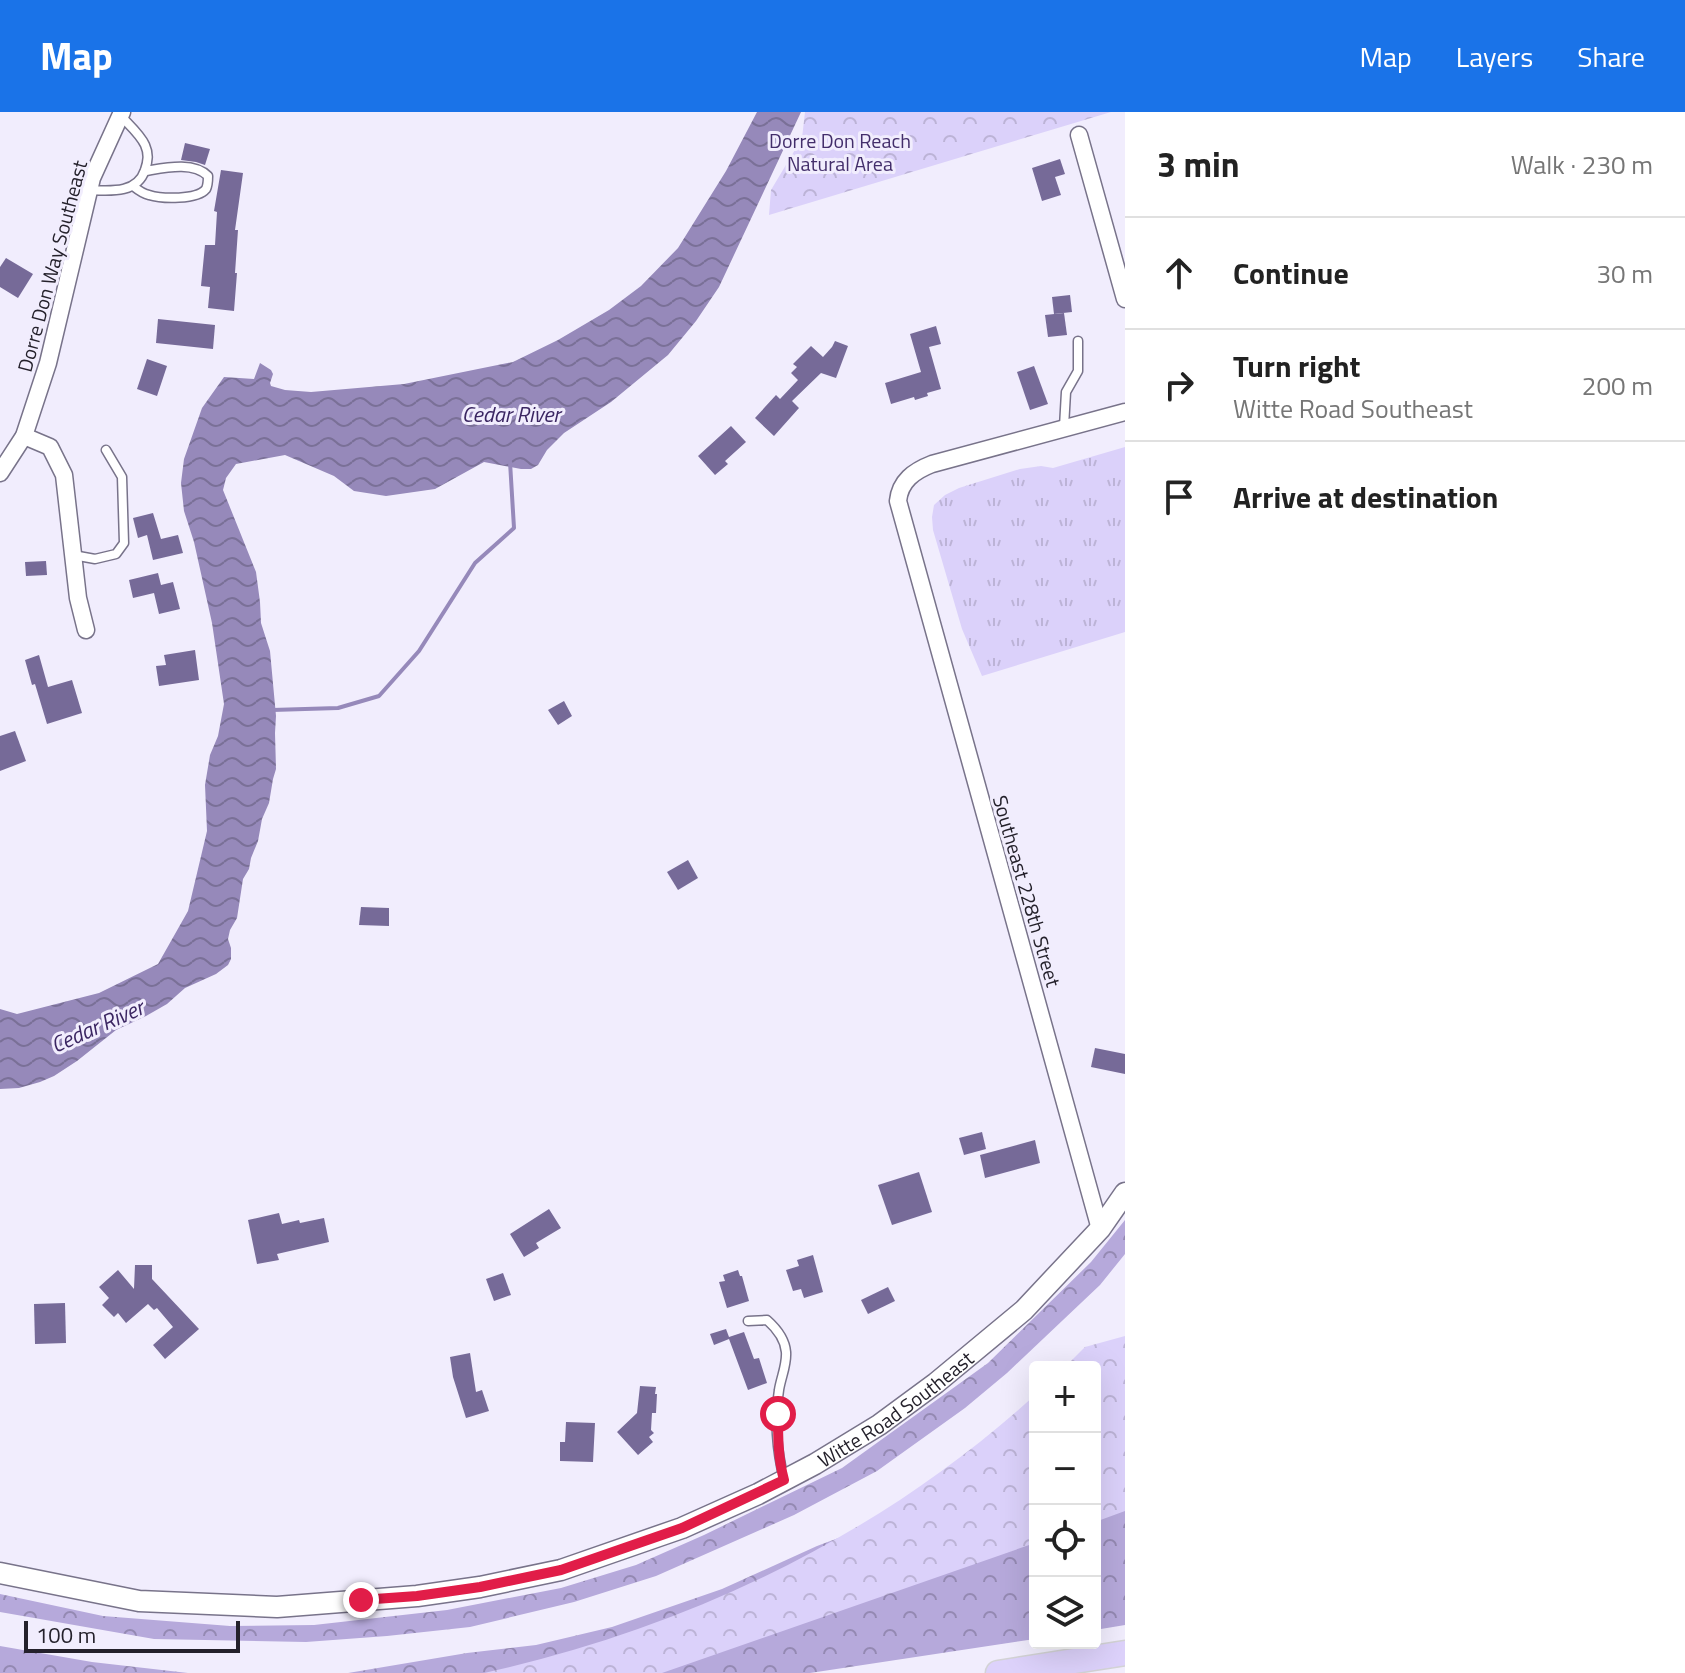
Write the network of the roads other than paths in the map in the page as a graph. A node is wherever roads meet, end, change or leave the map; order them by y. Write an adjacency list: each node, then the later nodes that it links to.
1 (121, 114): 3 (lane); 5 (street, Dorre Don Way Southeast)
2 (1079, 135): 6 (street)
3 (145, 171): 4 (lane); 4 (lane)
4 (133, 186): 5 (lane)
5 (89, 190): 10 (street, Dorre Don Way Southeast)
6 (1125, 299)
7 (1078, 341): 9 (lane)
8 (1125, 412): 9 (street, Southeast 228th Street)
9 (1064, 427): 16 (street, Southeast 228th Street)
10 (24, 436): 12 (street, Dorre Don Way Southeast); 13 (street)
11 (106, 450): 13 (lane)
12 (0, 473)
13 (72, 555): 14 (street)
14 (86, 630)
15 (1125, 1193): 16 (street, Witte Road Southeast)
16 (1100, 1229): 18 (street, Witte Road Southeast)
17 (748, 1321): 18 (lane)
18 (784, 1480): 19 (street, Witte Road Southeast)
19 (0, 1573)
20 (1125, 1653): 21 (main road)
21 (998, 1673)

